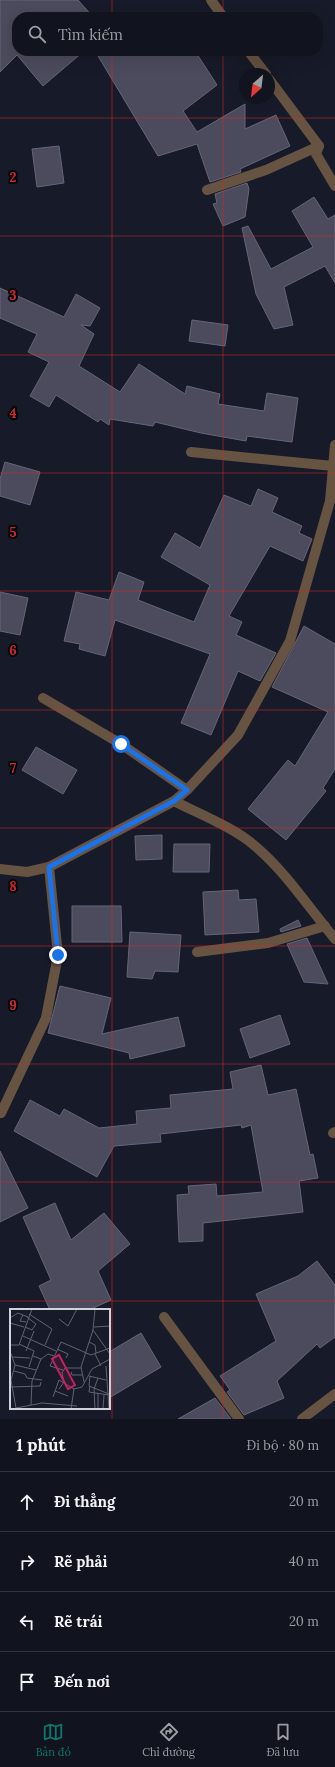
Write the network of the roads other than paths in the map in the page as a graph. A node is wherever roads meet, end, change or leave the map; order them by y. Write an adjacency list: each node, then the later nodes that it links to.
1 (211, 0): 2 (street)
2 (219, 12)
3 (252, 56): 4 (street)
4 (261, 68)
5 (275, 87): 6 (street)
6 (319, 146): 7 (street); 8 (street)
7 (335, 186)
8 (207, 190)
9 (335, 445): 11 (street)
10 (191, 452): 11 (street)
11 (333, 466): 13 (street)
12 (43, 698): 13 (street)
13 (187, 790): 14 (street)
14 (174, 801): 15 (street); 17 (street)
15 (49, 867): 16 (street); 20 (street)
16 (0, 869)
17 (325, 926): 18 (street); 19 (street)
18 (335, 939)
19 (197, 952)
20 (1, 1113)
21 (164, 1317): 23 (street)
22 (335, 1394): 24 (street)
23 (239, 1419)
24 (302, 1419)

